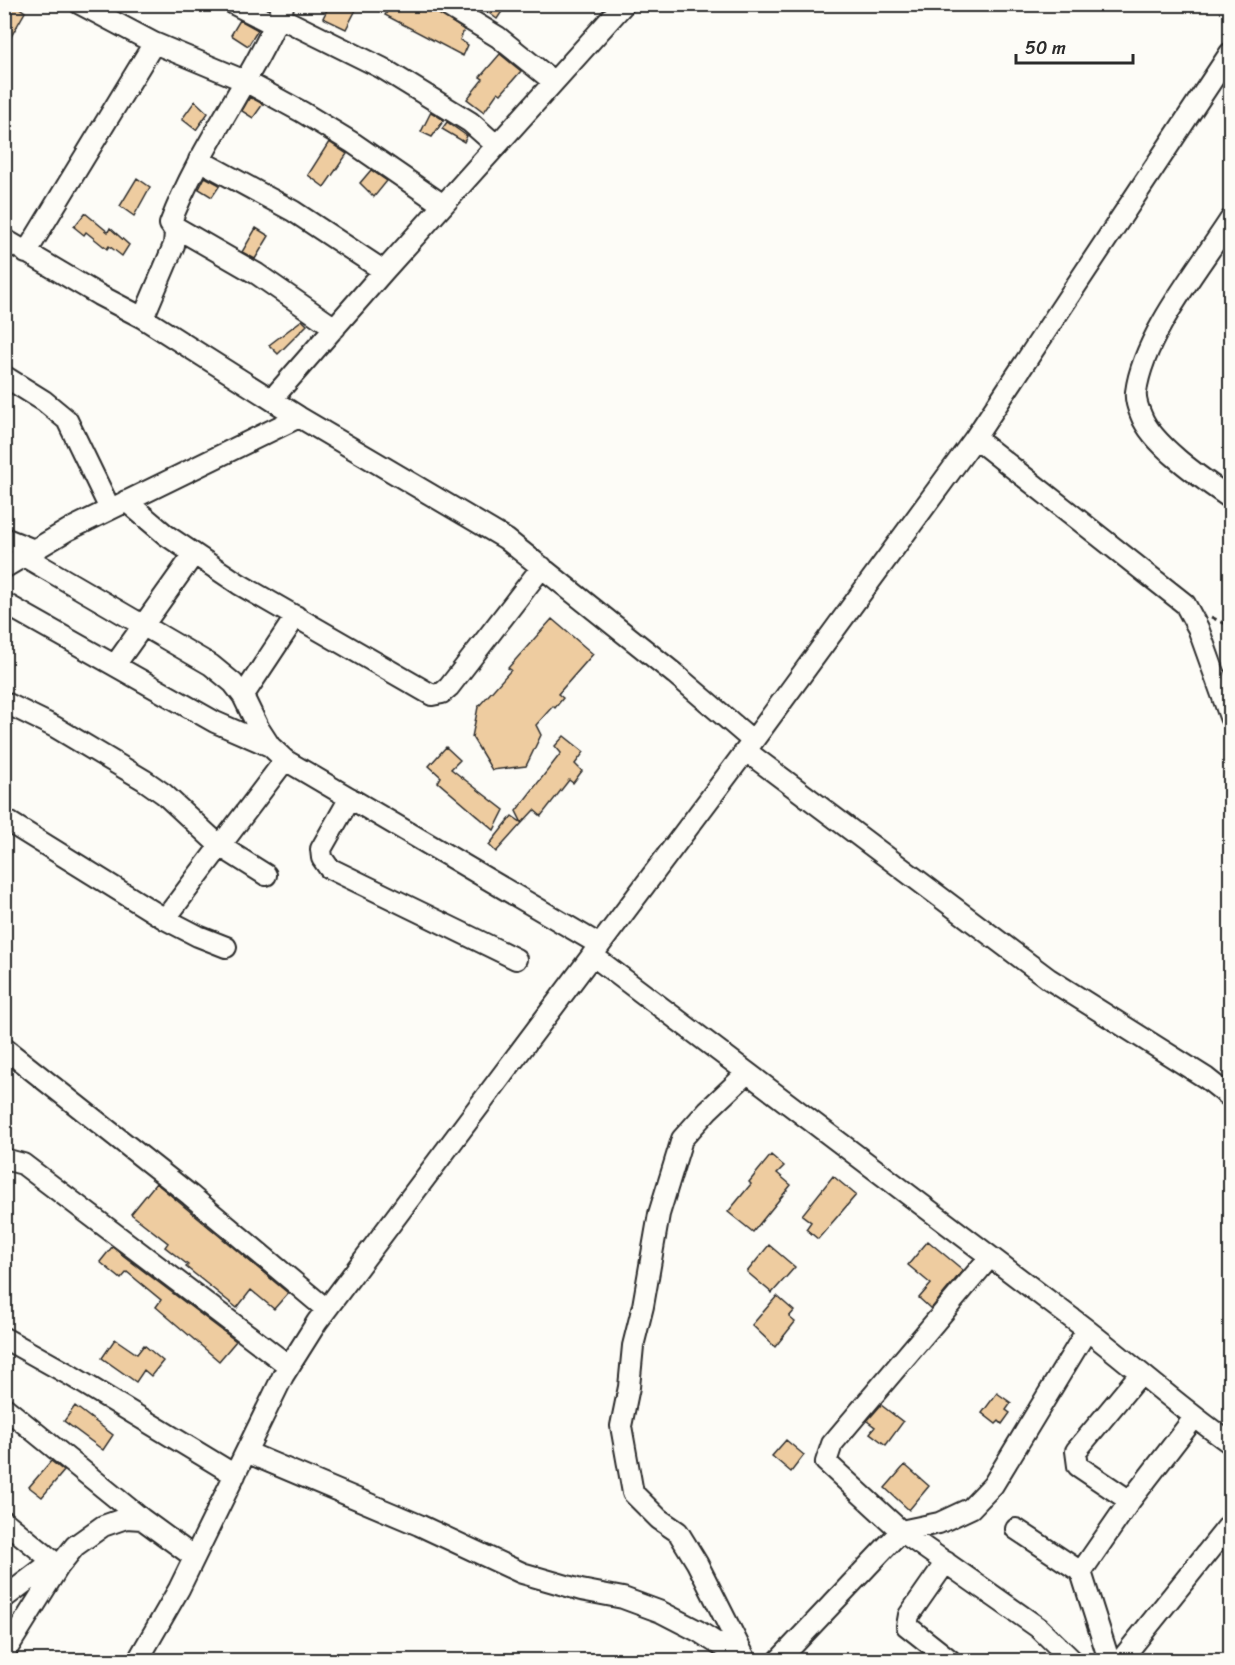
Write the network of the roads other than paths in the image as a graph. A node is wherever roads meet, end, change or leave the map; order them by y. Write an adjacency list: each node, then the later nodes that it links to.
1 (80, 4): 6 (street)
2 (234, 4): 5 (street)
3 (444, 4): 9 (street)
4 (613, 8): 9 (street)
5 (279, 16): 8 (street); 10 (street)
6 (154, 43): 8 (street); 16 (street)
7 (1230, 53): 23 (street)
8 (245, 81): 11 (street); 12 (street)
9 (554, 82): 10 (street)
10 (496, 145): 12 (street)
11 (199, 160): 14 (street); 17 (street)
12 (443, 205): 17 (street)
13 (1230, 220): 24 (street)
14 (170, 224): 18 (street); 19 (street)
15 (4, 239): 16 (street)
16 (26, 253): 18 (street)
17 (384, 271): 19 (street)
18 (143, 318): 21 (street)
19 (335, 328): 21 (street)
20 (4, 376): 25 (street)
21 (272, 399): 22 (street)
22 (299, 417): 25 (street); 29 (street)
23 (975, 438): 37 (street); 39 (street)
24 (1230, 498)
25 (118, 505): 27 (street); 28 (street)
26 (4, 538): 27 (street)
27 (29, 553): 30 (street); 33 (street)
28 (194, 554): 32 (street); 33 (street)
29 (543, 567): 32 (street); 39 (street)
30 (4, 568)
31 (4, 603): 34 (street)
32 (296, 616): 35 (street)
33 (142, 625): 34 (street); 35 (street)
34 (115, 665): 38 (street)
35 (243, 696): 38 (street)
36 (4, 702): 43 (street)
37 (1230, 717)
38 (270, 746): 40 (street)
39 (750, 746): 47 (street); 51 (street)
40 (285, 760): 41 (street); 43 (street)
41 (350, 798): 47 (street); 48 (street)
42 (4, 819): 45 (street)
43 (220, 846): 44 (street); 45 (street)
44 (266, 875)
45 (165, 919): 46 (street)
46 (226, 947)
47 (596, 950): 50 (street); 54 (street)
48 (516, 959)
49 (4, 1048): 54 (street)
50 (746, 1074): 53 (street); 77 (street)
51 (1230, 1096)
52 (4, 1159): 57 (street)
53 (990, 1257): 55 (street); 69 (street)
54 (326, 1309): 57 (street)
55 (1087, 1330): 58 (street); 69 (street)
56 (4, 1338): 63 (street)
57 (289, 1366): 62 (street)
58 (1140, 1374): 60 (street); 64 (street)
59 (4, 1407): 65 (street)
60 (1194, 1418): 61 (street); 64 (street)
61 (1230, 1443)
62 (246, 1452): 63 (street); 77 (street)
63 (235, 1475): 70 (street)
64 (1130, 1501): 73 (street)
65 (142, 1519): 70 (street); 72 (street)
66 (4, 1521): 72 (street)
67 (1230, 1524): 82 (street)
68 (1016, 1528): 73 (street)
69 (901, 1531): 71 (street); 78 (street)
70 (194, 1557): 76 (street)
71 (946, 1563): 79 (street); 80 (street)
72 (56, 1564): 74 (street); 75 (street)
73 (1081, 1572): 81 (street)
74 (4, 1598)
75 (4, 1654)
76 (138, 1660)
77 (745, 1660)
78 (779, 1660)
79 (950, 1660)
80 (1072, 1660)
81 (1109, 1660)
82 (1121, 1660)

